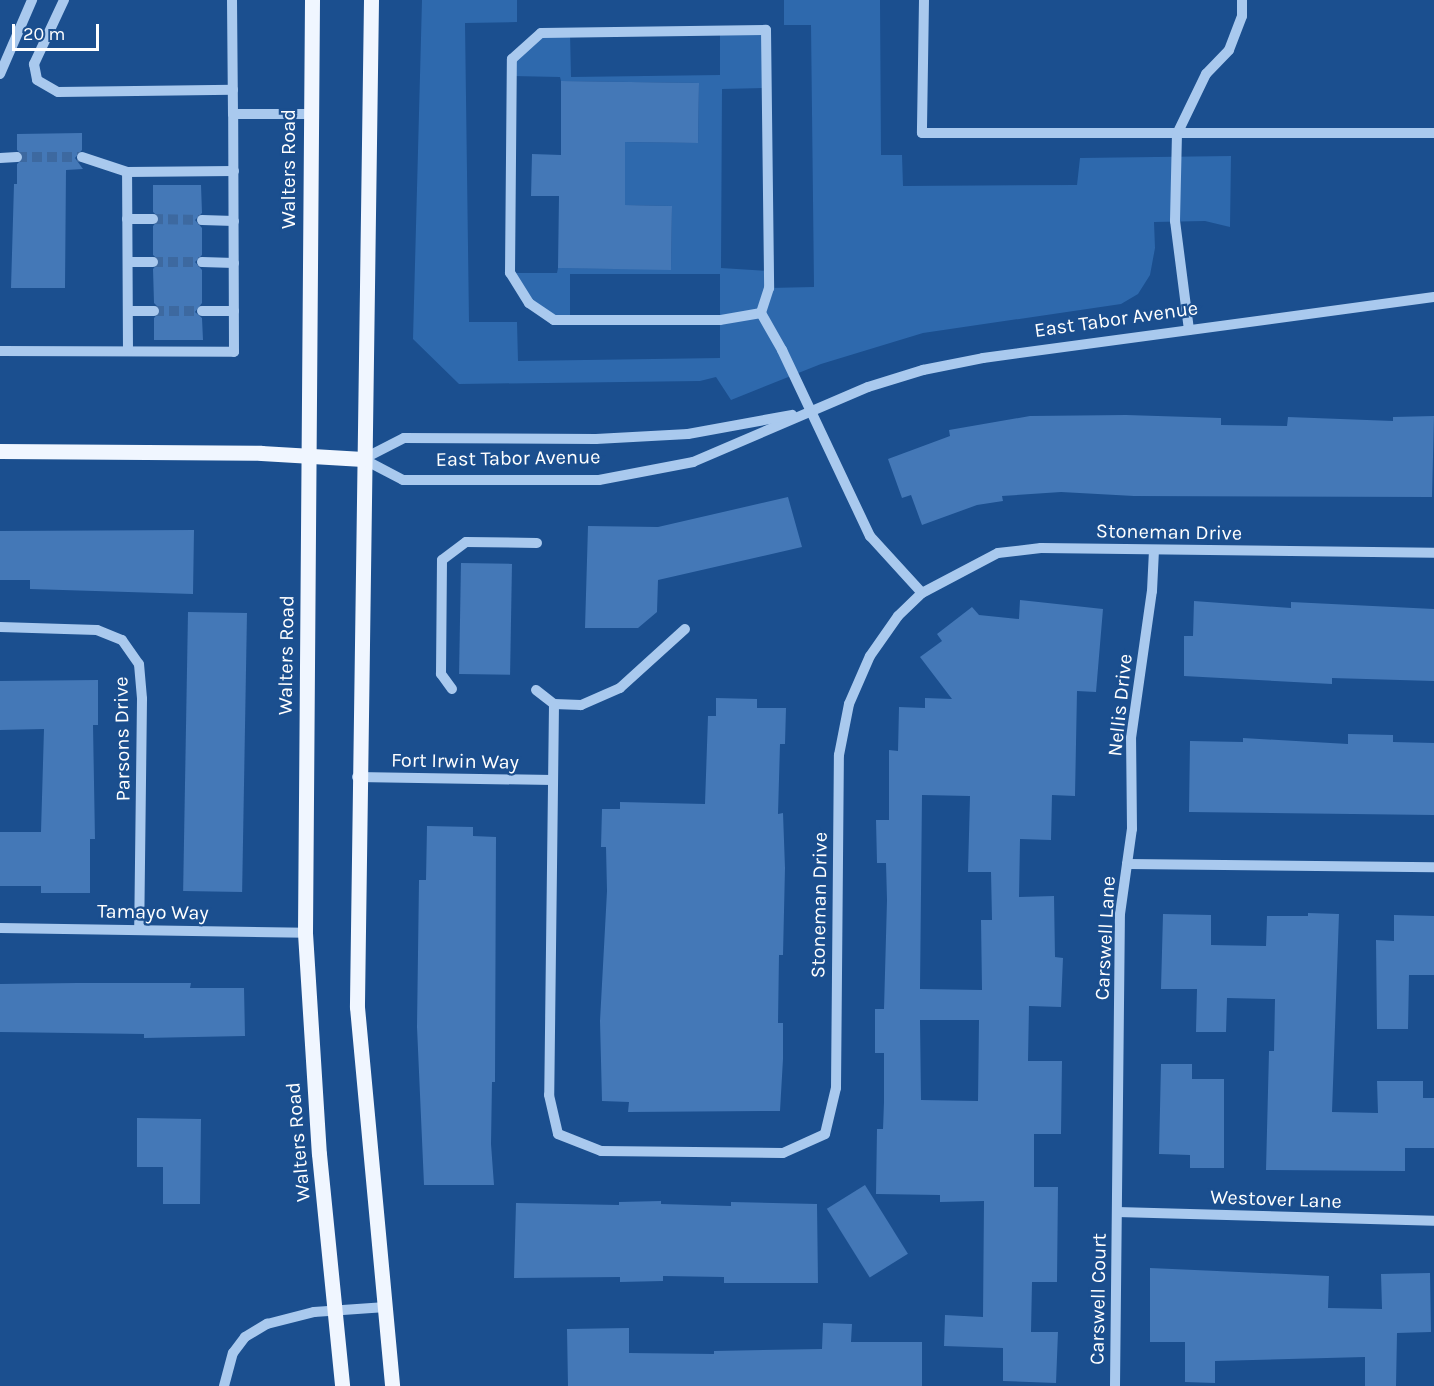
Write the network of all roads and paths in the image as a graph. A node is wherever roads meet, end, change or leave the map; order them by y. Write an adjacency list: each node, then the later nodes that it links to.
1 (32, 0): 8 (street)
2 (64, 0): 9 (street)
3 (232, 0): 9 (street)
4 (312, 0): 11 (main road, Walters Road)
5 (371, 0): 39 (main road)
6 (924, 0): 12 (street)
7 (1242, 0): 12 (street)
8 (0, 74)
9 (232, 90): 10 (street)
10 (232, 114): 11 (street); 17 (street)
11 (309, 114): 38 (main road, Walters Road)
12 (1177, 134): 13 (street); 33 (street)
13 (1434, 134)
14 (17, 157): 16 (street)
15 (82, 157): 18 (street)
16 (0, 158)
17 (234, 171): 18 (street); 22 (street)
18 (127, 172): 19 (street)
19 (127, 219): 20 (street); 23 (street)
20 (153, 219)
21 (202, 220): 22 (street)
22 (234, 220): 26 (street)
23 (128, 262): 24 (street); 28 (street)
24 (153, 262)
25 (202, 262): 26 (street)
26 (234, 263): 31 (street)
27 (1434, 297): 33 (street, East Tabor Avenue)
28 (128, 311): 29 (street); 35 (street)
29 (154, 311)
30 (202, 311): 31 (street)
31 (234, 311): 35 (street)
32 (761, 313): 32 (street); 36 (street)
33 (1189, 330): 36 (street, East Tabor Avenue)
34 (0, 351): 35 (street)
35 (128, 351)
36 (810, 412): 39 (street, East Tabor Avenue); 39 (street, East Tabor Avenue); 43 (street)
37 (0, 451): 38 (main road, East Tabor Avenue)
38 (308, 456): 39 (main road, East Tabor Avenue); 55 (main road, Walters Road)
39 (363, 459): 49 (main road)
40 (537, 543): 46 (street)
41 (1154, 550): 42 (street, Stoneman Drive); 43 (street, Stoneman Drive); 51 (street, Nellis Drive)
42 (1434, 554)
43 (922, 593): 50 (street, Stoneman Drive)
44 (0, 627): 54 (street, Parsons Drive)
45 (685, 629): 48 (street)
46 (452, 689)
47 (536, 690): 48 (street)
48 (554, 704): 50 (street)
49 (357, 777): 50 (street, Fort Irwin Way); 58 (main road)
50 (553, 780)
51 (1127, 864): 52 (street, Carswell Lane); 56 (street, Carswell Lane)
52 (1434, 867)
53 (0, 928): 54 (street, Tamayo Way)
54 (139, 930): 55 (street, Tamayo Way)
55 (305, 933): 59 (main road, Walters Road)
56 (1117, 1212): 57 (street, Westover Lane); 63 (street, Carswell Court)
57 (1434, 1221)
58 (386, 1307): 59 (street); 62 (main road)
59 (336, 1309): 60 (street); 61 (main road, Walters Road)
60 (224, 1386)
61 (342, 1386)
62 (392, 1386)
63 (1115, 1386)

